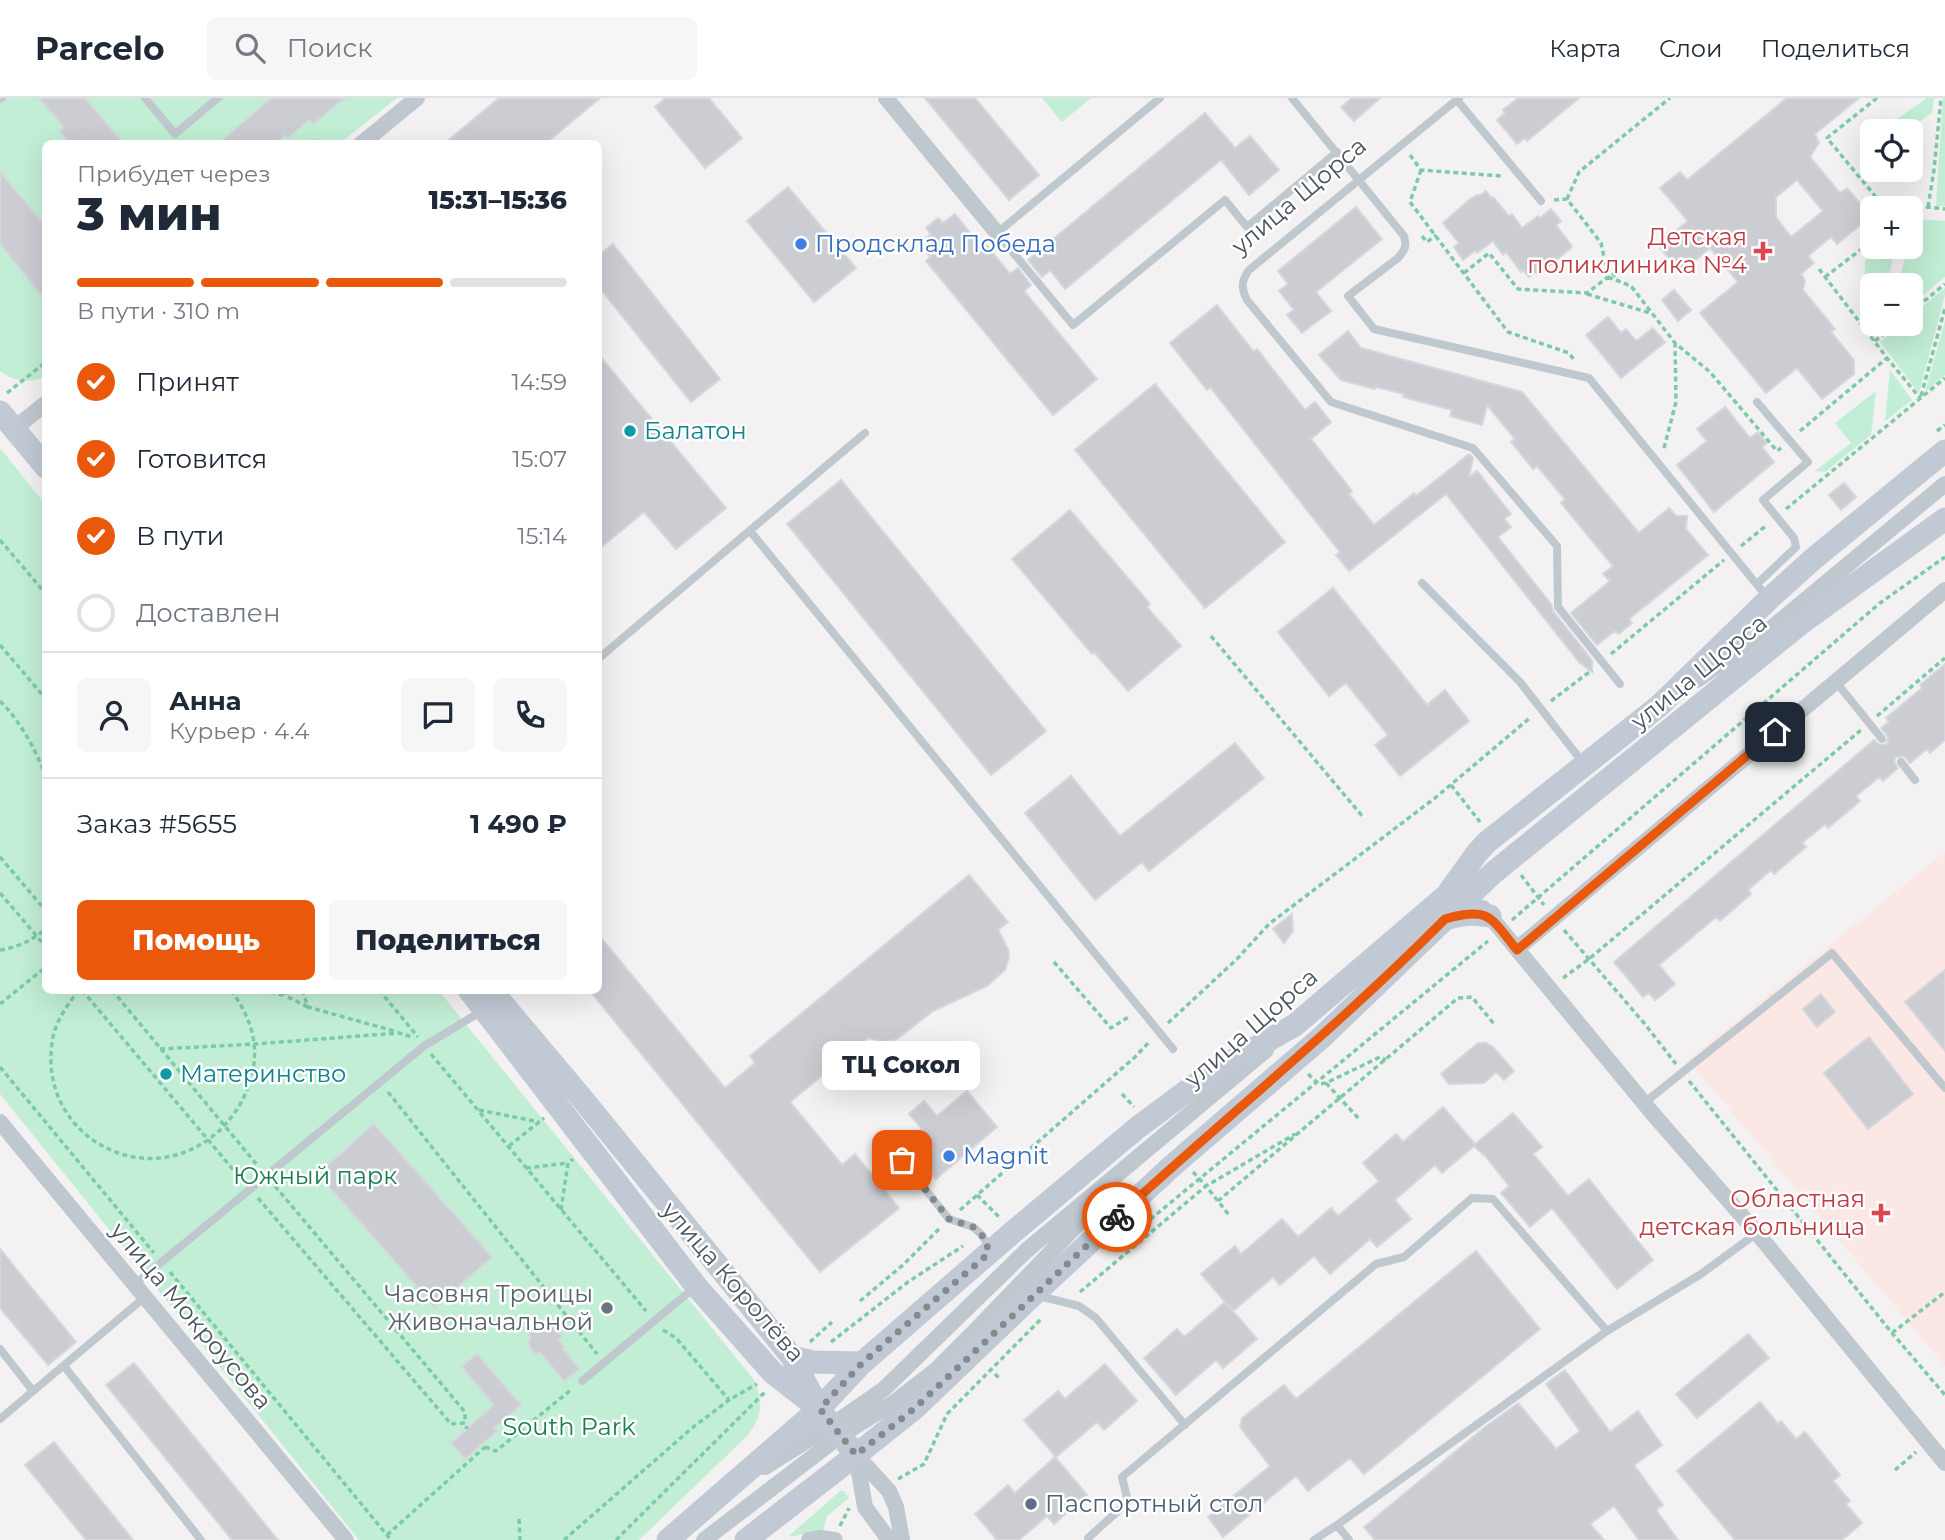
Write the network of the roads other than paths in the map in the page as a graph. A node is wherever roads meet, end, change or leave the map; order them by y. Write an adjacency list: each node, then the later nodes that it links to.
1 (145, 98): 2 (lane)
2 (218, 98)
3 (417, 98): 8 (street)
4 (886, 98): 12 (street)
5 (1160, 98): 12 (lane)
6 (1292, 98): 9 (lane)
7 (1458, 99): 10 (lane, улица Щорса); 11 (lane)
8 (366, 140)
9 (1337, 152): 10 (lane); 12 (lane)
10 (1359, 178): 24 (lane); 28 (lane, улица Щорса)
11 (1541, 201)
12 (997, 233)
13 (1757, 402): 24 (lane)
14 (42, 405): 15 (street)
15 (7, 421): 18 (main road)
16 (865, 433): 21 (lane)
17 (1945, 451): 24 (main road, улица Щорса)
18 (42, 462)
19 (1941, 488): 25 (street); 29 (street, улица Щорса)
20 (1945, 519): 25 (main road, улица Щорса)
21 (750, 531): 26 (lane); 39 (lane)
22 (1422, 583): 32 (lane)
23 (1945, 590): 27 (street)
24 (1763, 592): 29 (main road, улица Щорса)
25 (1800, 624): 34 (main road, улица Щорса)
26 (602, 656)
27 (1836, 682): 30 (lane); 36 (street)
28 (1620, 684)
29 (1659, 706): 32 (main road, улица Щорса)
30 (1882, 739)
31 (1901, 762): 33 (lane)
32 (1584, 764): 34 (main road, улица Щорса)
33 (1915, 780)
34 (1458, 896): 35 (street); 35 (main road); 38 (main road, улица Щорса); 48 (main road)
35 (1495, 923): 36 (street)
36 (1517, 950): 41 (street)
37 (488, 1000): 46 (main road, улица Королёва); 47 (lane); 51 (main road, улица Королёва)
38 (1295, 1026): 45 (main road); 57 (street, улица Щорса)
39 (1173, 1049)
40 (1945, 1088): 41 (lane)
41 (1648, 1108): 44 (street)
42 (0, 1122): 47 (street, улица Мокроусова)
43 (902, 1160): 45 (lane)
44 (1758, 1233): 49 (lane); 60 (street)
45 (985, 1244): 52 (main road)
46 (696, 1286): 54 (lane); 57 (main road, улица Королёва)
47 (140, 1291): 53 (lane); 64 (street, улица Мокроусова)
48 (1033, 1295): 58 (lane); 59 (main road)
49 (1606, 1331): 58 (lane); 62 (lane)
50 (0, 1349): 55 (lane)
51 (799, 1359): 52 (main road); 57 (main road, улица Королёва)
52 (862, 1363): 57 (main road)
53 (64, 1366): 55 (lane); 63 (lane)
54 (582, 1381)
55 (33, 1391): 56 (lane)
56 (0, 1419)
57 (831, 1423): 59 (main road); 61 (main road); 67 (street, улица Щорса)
58 (1185, 1425): 73 (lane)
59 (856, 1455): 68 (main road); 71 (street); 72 (street)
60 (1944, 1462)
61 (721, 1494): 65 (main road); 66 (street)
62 (1337, 1525): 74 (lane); 75 (lane)
63 (201, 1540)
64 (346, 1540)
65 (668, 1540)
66 (678, 1540)
67 (704, 1540)
68 (746, 1540)
69 (809, 1540): 70 (street)
70 (834, 1540)
71 (889, 1540)
72 (902, 1540)
73 (1089, 1540)
74 (1314, 1540)
75 (1349, 1540)

